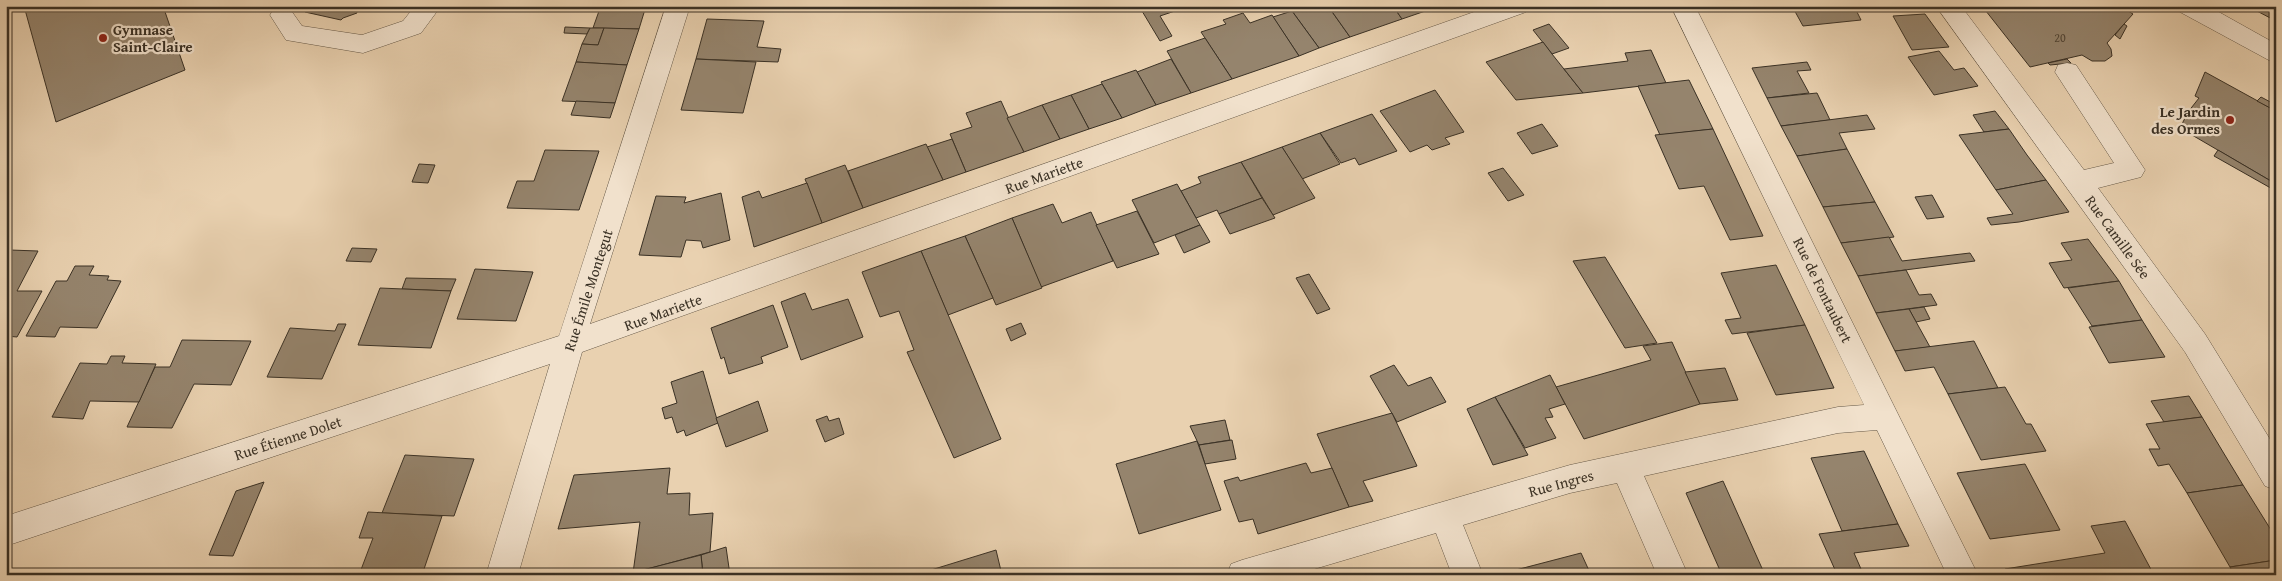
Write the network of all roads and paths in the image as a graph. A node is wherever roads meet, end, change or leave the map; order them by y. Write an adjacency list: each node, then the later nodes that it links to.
1 (429, 6): 7 (street)
2 (678, 6): 11 (street, Rue Émile Montegut)
3 (1518, 6): 11 (street, Rue Mariette)
4 (1683, 6): 12 (street, Rue de Fontaubert)
5 (1948, 6): 10 (street, Rue Camille Sée)
6 (2188, 6): 8 (street)
7 (282, 15)
8 (2276, 55)
9 (2067, 72): 10 (street)
10 (2077, 182): 14 (street, Rue Camille Sée)
11 (570, 344): 16 (street, Rue Étienne Dolet); 17 (street, Rue Émile Montegut)
12 (1885, 416): 13 (street, Rue Ingres); 21 (street, Rue de Fontaubert)
13 (1625, 467): 15 (street, Rue Ingres); 20 (street)
14 (2276, 476)
15 (1444, 516): 18 (street, Rue Ingres); 19 (street)
16 (6, 531)
17 (502, 575)
18 (1242, 575)
19 (1468, 575)
20 (1673, 575)
21 (1963, 575)

